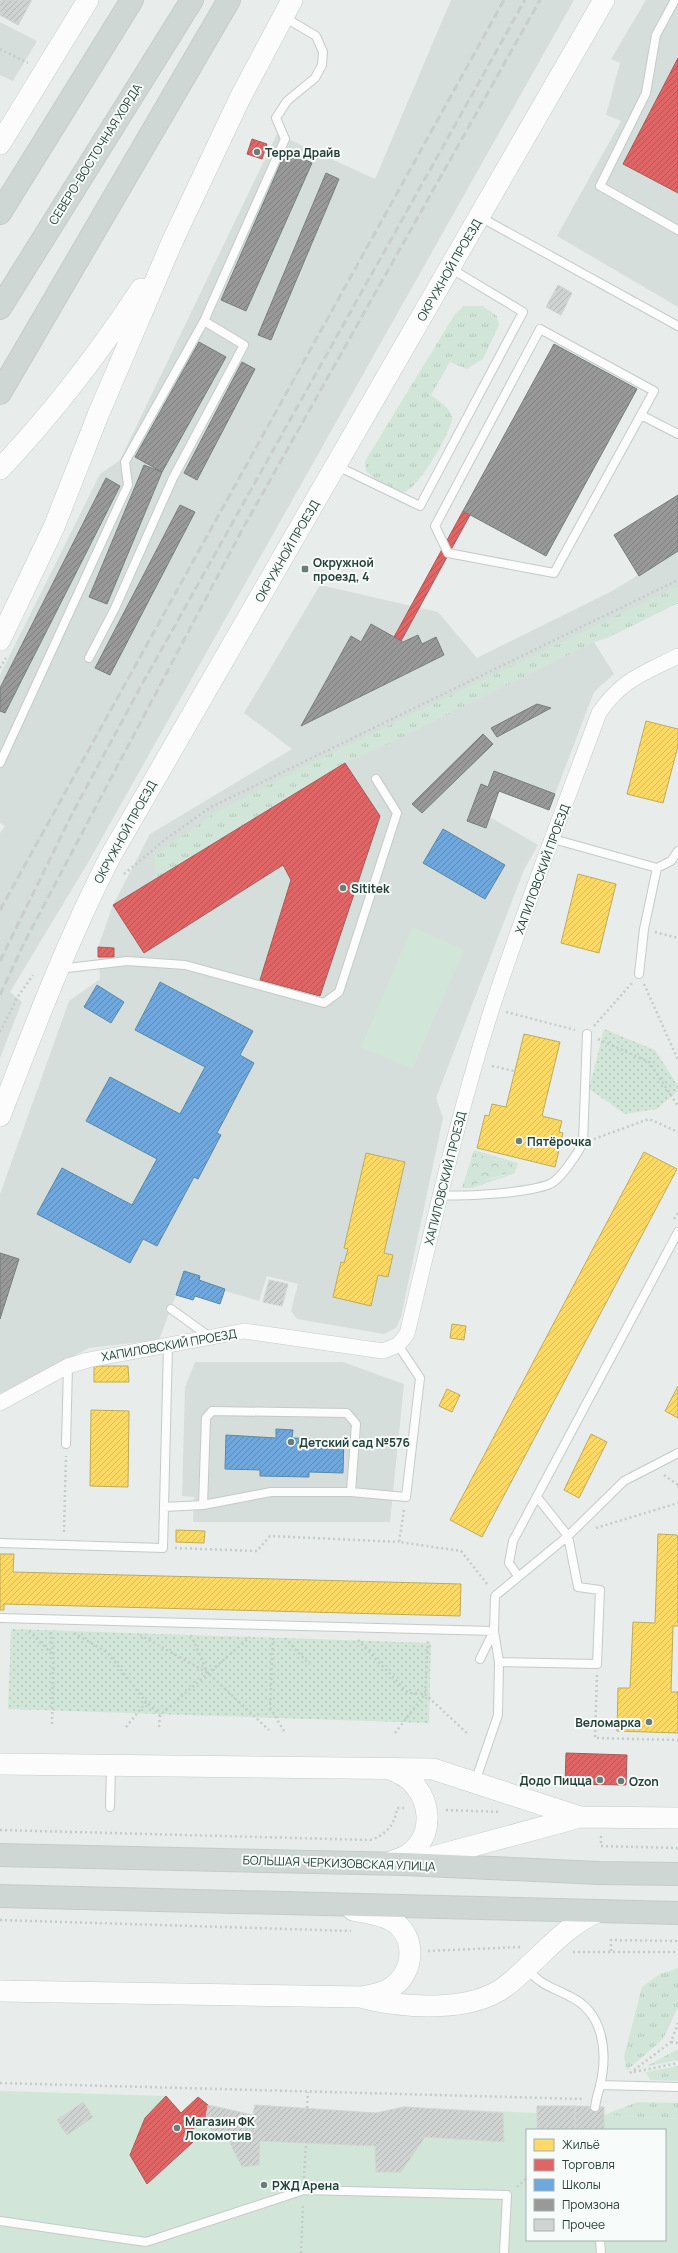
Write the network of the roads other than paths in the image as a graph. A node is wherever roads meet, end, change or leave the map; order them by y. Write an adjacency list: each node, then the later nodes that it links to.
1 (88, 0): 8 (street)
2 (132, 0): 9 (main road)
3 (192, 0): 14 (main road, СЕВЕРО-ВОСТОЧНАЯ ХОРДА)
4 (229, 0): 17 (main road)
5 (604, 0): 10 (street, ОКРУЖНОЙ ПРОЕЗД)
6 (675, 0): 11 (lane)
7 (288, 8): 12 (street); 15 (lane)
8 (0, 144)
9 (0, 212)
10 (480, 217): 13 (street, ОКРУЖНОЙ ПРОЕЗД); 16 (lane)
11 (678, 230)
12 (172, 242): 21 (street); 22 (street)
13 (450, 268): 20 (street, ОКРУЖНОЙ ПРОЕЗД); 20 (lane)
14 (0, 308)
15 (204, 321): 24 (lane); 25 (lane)
16 (678, 326)
17 (0, 393)
18 (641, 415): 18 (lane); 19 (lane)
19 (678, 434)
20 (336, 465): 30 (street, ОКРУЖНОЙ ПРОЕЗД)
21 (0, 469)
22 (0, 640)
23 (678, 656): 27 (street, ХАПИЛОВСКИЙ ПРОЕЗД)
24 (89, 658)
25 (0, 763)
26 (376, 779): 30 (lane)
27 (553, 839): 29 (lane); 34 (street, ХАПИЛОВСКИЙ ПРОЕЗД)
28 (678, 851): 29 (lane)
29 (657, 868): 31 (lane)
30 (57, 969): 33 (street, ОКРУЖНОЙ ПРОЕЗД)
31 (639, 974)
32 (587, 1034): 34 (lane)
33 (0, 1116)
34 (440, 1195): 38 (street, ХАПИЛОВСКИЙ ПРОЕЗД)
35 (678, 1232): 45 (lane)
36 (171, 1309): 37 (lane)
37 (211, 1338): 38 (street, ХАПИЛОВСКИЙ ПРОЕЗД); 39 (street, ХАПИЛОВСКИЙ ПРОЕЗД)
38 (398, 1345): 44 (lane)
39 (168, 1346): 40 (street, ХАПИЛОВСКИЙ ПРОЕЗД); 47 (lane)
40 (68, 1366): 41 (street, ХАПИЛОВСКИЙ ПРОЕЗД); 42 (lane)
41 (0, 1404)
42 (66, 1444)
43 (678, 1453): 48 (lane)
44 (351, 1492): 46 (lane); 46 (lane)
45 (537, 1497): 48 (lane); 50 (lane)
46 (203, 1505): 47 (lane)
47 (164, 1507): 49 (lane)
48 (568, 1536): 50 (lane); 54 (lane)
49 (0, 1543)
50 (518, 1576): 52 (lane)
51 (0, 1618): 52 (lane)
52 (494, 1631): 53 (lane); 54 (lane)
53 (480, 1659)
54 (499, 1662): 58 (lane)
55 (0, 1764): 56 (street)
56 (111, 1765): 57 (street); 59 (lane)
57 (385, 1768): 58 (street); 63 (street)
58 (475, 1782): 60 (street)
59 (110, 1807)
60 (580, 1817): 61 (street); 64 (street)
61 (678, 1818)
62 (0, 1855): 63 (main road, БОЛЬШАЯ ЧЕРКИЗОВСКАЯ УЛИЦА)
63 (383, 1864): 64 (main road, БОЛЬШАЯ ЧЕРКИЗОВСКАЯ УЛИЦА)
64 (405, 1864): 65 (main road, БОЛЬШАЯ ЧЕРКИЗОВСКАЯ УЛИЦА)
65 (678, 1874)
66 (0, 1896): 67 (main road)
67 (329, 1904): 68 (main road); 72 (street)
68 (599, 1911): 69 (main road); 70 (street)
69 (678, 1912)
70 (526, 1967): 72 (street); 73 (lane)
71 (0, 1991): 72 (street)
72 (362, 1997)
73 (600, 2085): 74 (lane); 75 (lane)
74 (678, 2087)
75 (595, 2103)
76 (0, 2221): 78 (lane)
77 (600, 2241): 79 (lane)
78 (504, 2253)
79 (601, 2253)

